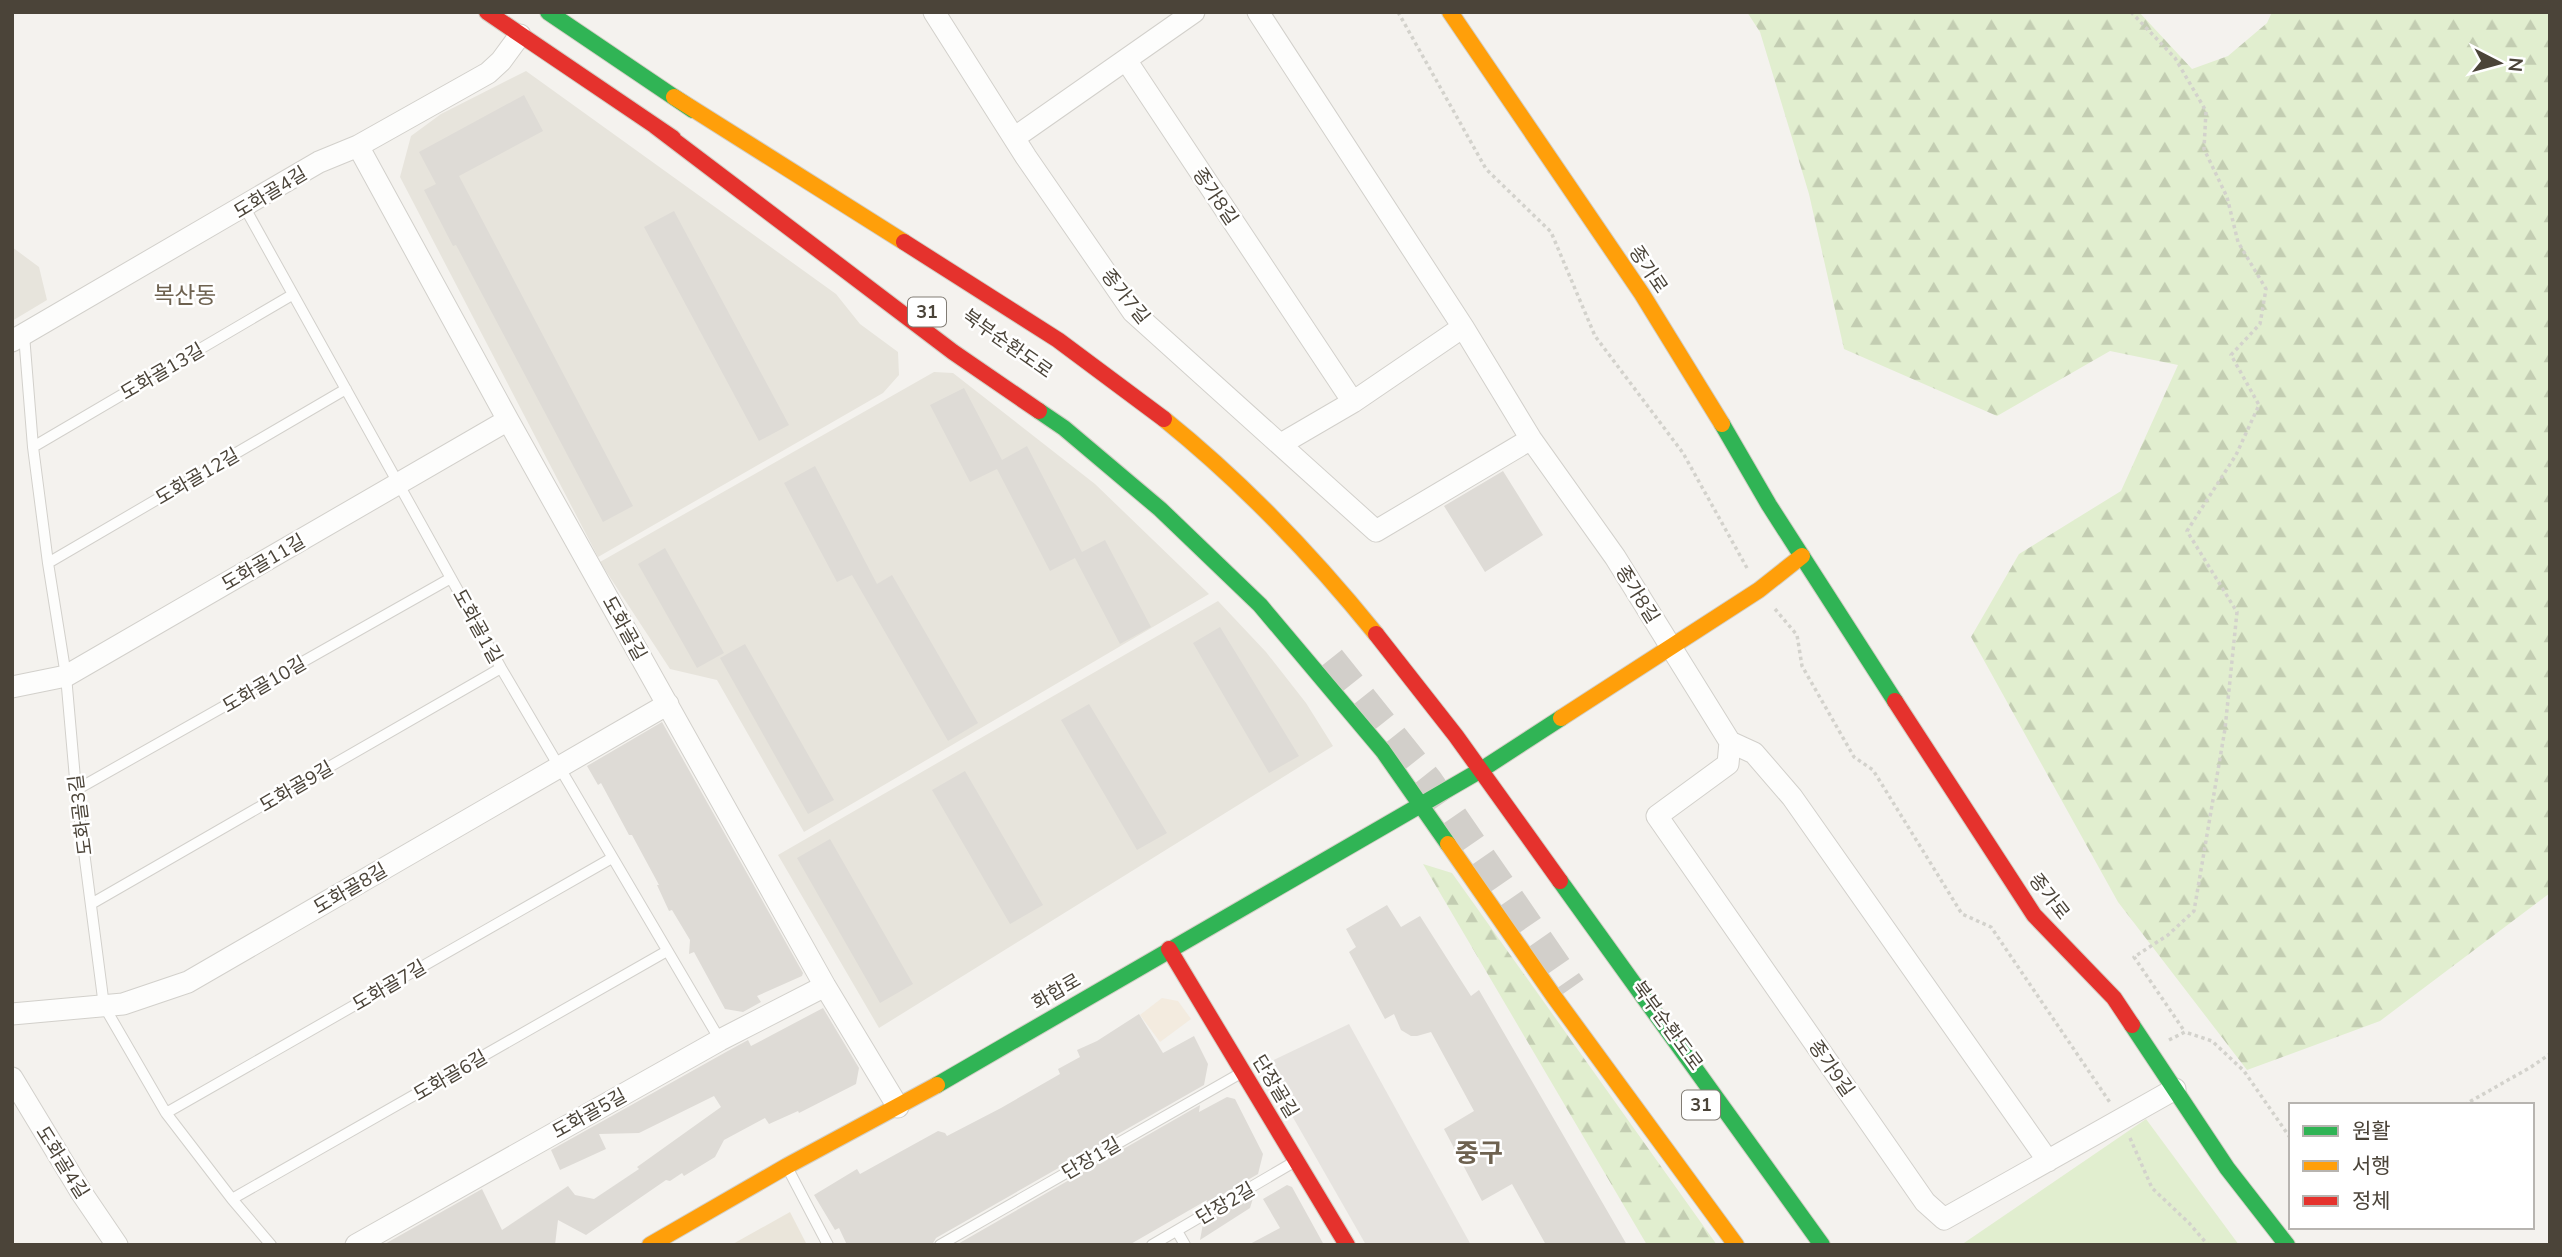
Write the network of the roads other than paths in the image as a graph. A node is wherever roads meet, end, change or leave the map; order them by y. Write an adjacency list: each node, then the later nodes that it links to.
1 (486, 12): 7 (main road, 31)
2 (548, 12): 9 (main road, 북부순환도로 / 31)
3 (934, 12): 11 (street, 종가7길)
4 (1194, 12): 8 (street)
5 (1258, 12): 16 (street, 종가8길)
6 (1450, 12): 29 (main road, 종가로)
7 (520, 35): 10 (main road, 31); 12 (street, 도화골4길)
8 (1126, 60): 11 (street); 19 (street, 종가8길)
9 (674, 97): 27 (main road, 북부순환도로 / 31); 42 (main road)
10 (655, 126): 15 (main road, 31); 44 (main road)
11 (1014, 138): 22 (street, 종가7길)
12 (358, 146): 13 (street, 도화골4길); 20 (street, 도화골길)
13 (245, 208): 14 (lane, 도화골1길); 17 (street, 도화골4길)
14 (292, 295): 18 (lane, 도화골1길); 23 (lane, 도화골13길)
15 (928, 313)
16 (1464, 327): 19 (street); 21 (street, 종가8길)
17 (18, 338): 23 (lane, 도화골3길)
18 (346, 389): 25 (lane, 도화골1길); 30 (lane, 도화골12길)
19 (1353, 402): 22 (street)
20 (508, 421): 25 (street, 도화골11길); 39 (street, 도화골길)
21 (1531, 439): 22 (street, 종가7길); 35 (street, 종가8길)
22 (1281, 444)
23 (33, 447): 30 (lane, 도화골3길)
24 (1129, 461): 26 (main road)
25 (398, 483): 32 (lane, 도화골1길); 37 (street, 도화골11길)
26 (1197, 522)
27 (1258, 527)
28 (1277, 545): 34 (main road)
29 (1802, 556): 35 (main road); 55 (main road, 종가로)
30 (48, 563): 37 (lane, 도화골3길)
31 (1253, 575): 33 (main road)
32 (451, 578): 36 (lane, 도화골1길); 43 (lane, 도화골10길)
33 (1287, 612)
34 (1359, 636)
35 (1670, 646): 40 (street, 종가8길); 42 (main road)
36 (502, 668): 41 (lane, 도화골1길); 46 (lane, 도화골9길)
37 (66, 676): 38 (street, 도화골11길); 43 (lane, 도화골3길)
38 (12, 687)
39 (668, 704): 41 (street, 도화골8길); 49 (street, 도화골길)
40 (1730, 742): 60 (street); 60 (street, 종가9길)
41 (559, 768): 45 (lane, 도화골1길); 50 (street, 도화골8길)
42 (1481, 770): 44 (main road, 화합로); 76 (main road)
43 (76, 790): 46 (lane, 도화골3길)
44 (1420, 803): 47 (main road, 화합로); 65 (main road)
45 (612, 858): 48 (lane, 도화골1길); 57 (lane, 도화골7길)
46 (91, 904): 50 (lane, 도화골3길)
47 (1169, 950): 53 (main road, 단장골길); 56 (main road, 화합로)
48 (667, 951): 52 (lane, 도화골1길); 63 (lane, 도화골6길)
49 (825, 986): 52 (street, 도화골5길); 56 (street, 도화골길)
50 (104, 1006): 51 (street, 도화골8길); 57 (lane, 도화골3길)
51 (12, 1014)
52 (720, 1040): 68 (street, 도화골5길)
53 (1243, 1072): 59 (main road, 단장골길); 71 (lane, 단장1길)
54 (12, 1078): 66 (street, 도화골4길)
55 (2175, 1089): 60 (street, 종가9길); 77 (main road, 종가로)
56 (898, 1107): 61 (main road, 화합로)
57 (166, 1112): 63 (lane, 도화골3길)
58 (1665, 1121): 65 (main road, 31)
59 (1297, 1161): 64 (lane, 단장2길); 74 (main road, 단장골길)
60 (2048, 1161)
61 (787, 1166): 69 (main road, 화합로); 70 (lane)
62 (1765, 1194): 75 (main road)
63 (232, 1199): 67 (lane, 도화골3길)
64 (1177, 1231): 72 (lane, 단장2길); 73 (lane)
65 (1742, 1240)
66 (117, 1245)
67 (271, 1245)
68 (356, 1245)
69 (650, 1245)
70 (828, 1245)
71 (940, 1245)
72 (1152, 1245)
73 (1185, 1245)
74 (1347, 1245)
75 (1802, 1245)
76 (1822, 1245)
77 (2287, 1245)

